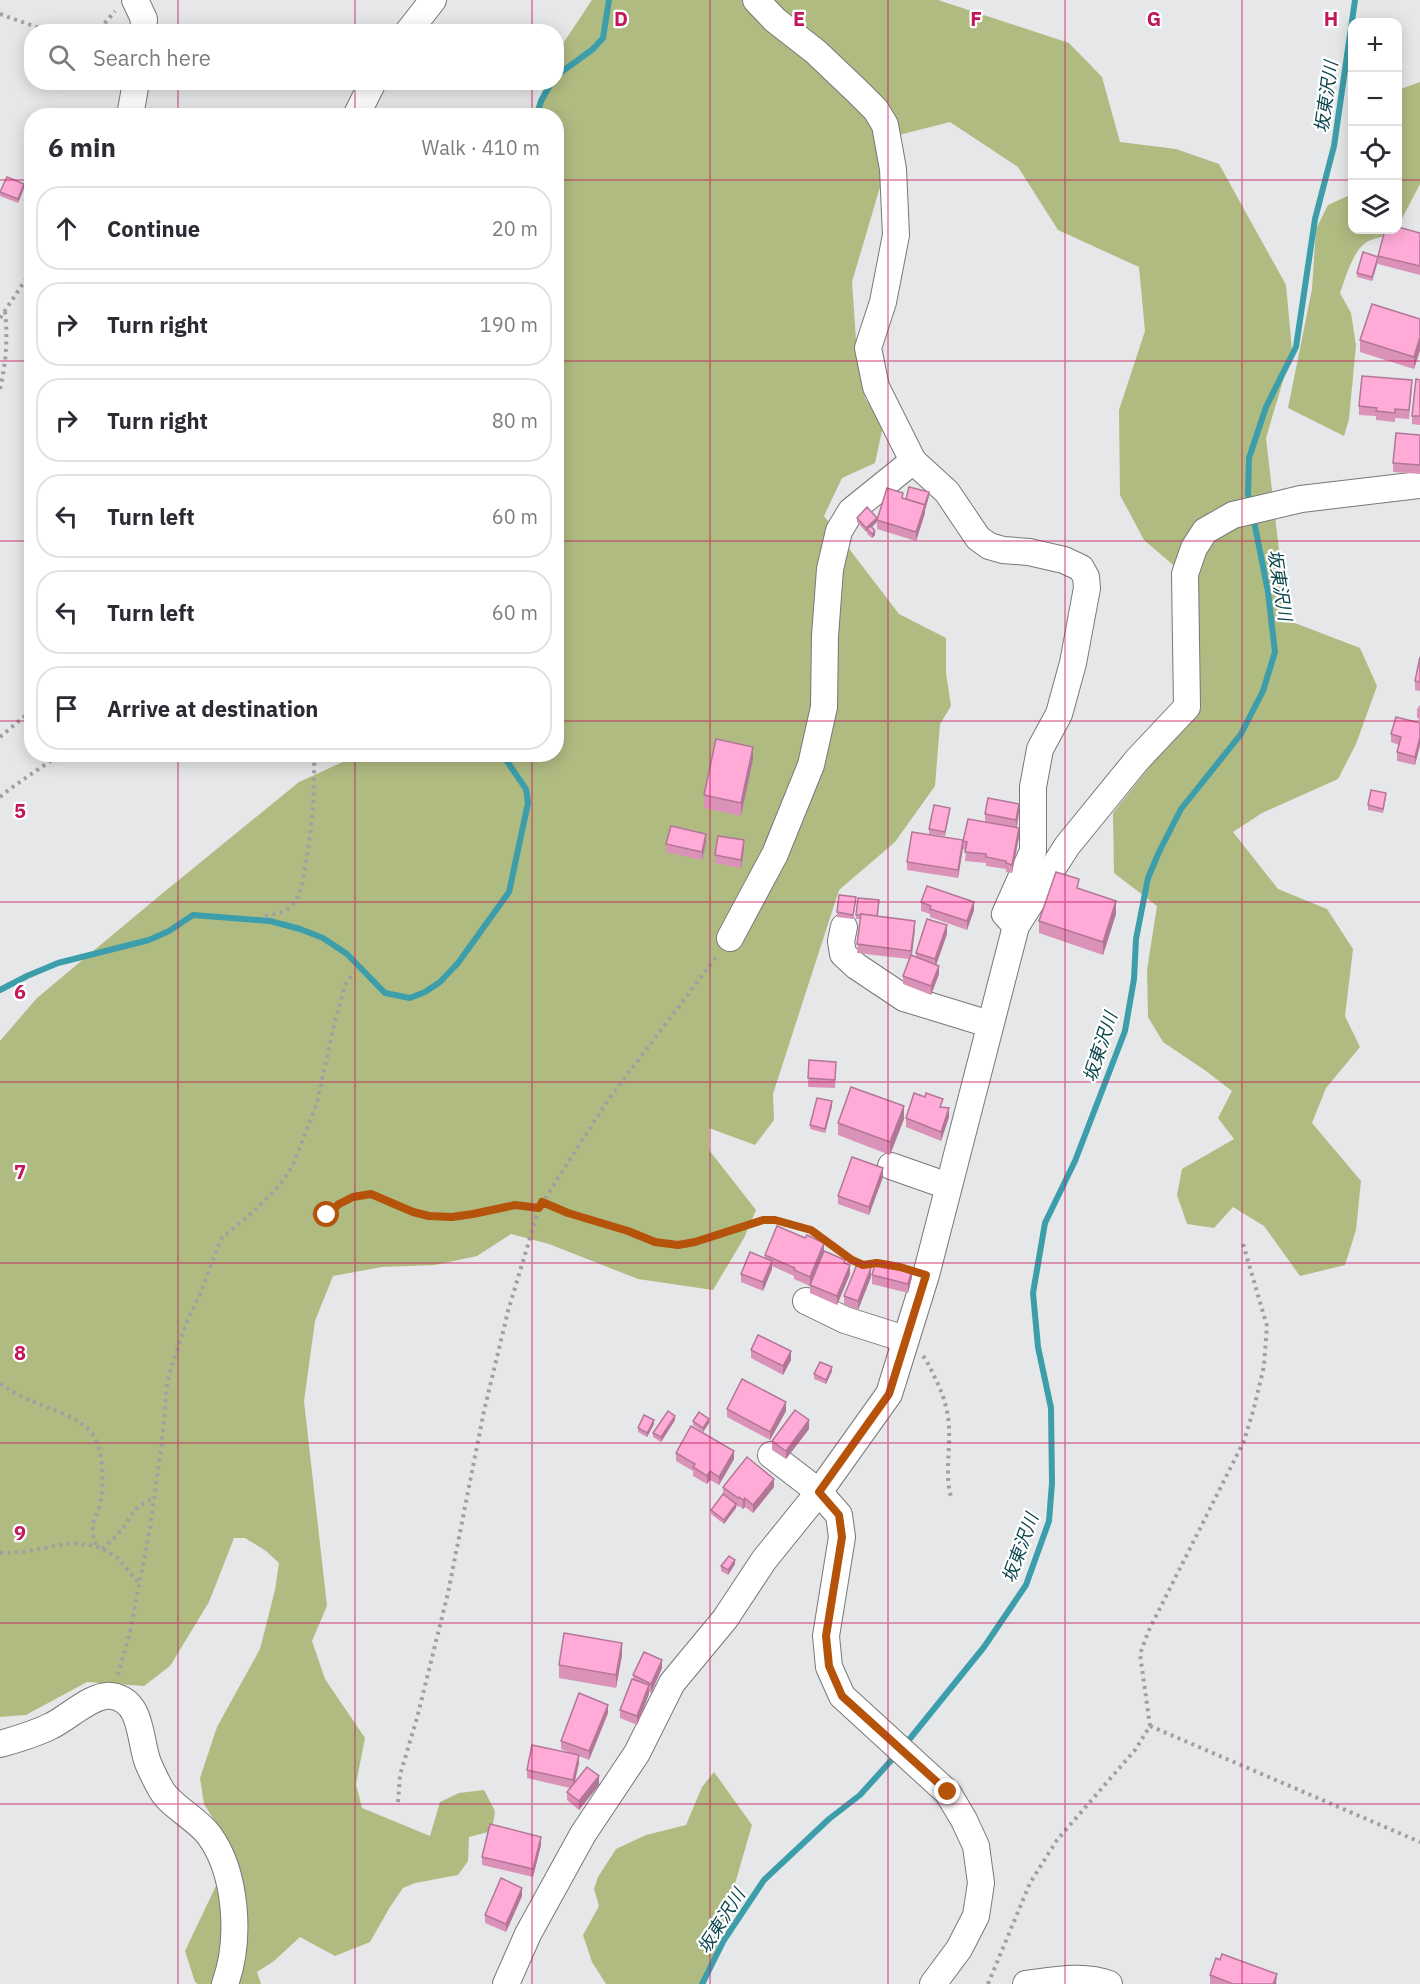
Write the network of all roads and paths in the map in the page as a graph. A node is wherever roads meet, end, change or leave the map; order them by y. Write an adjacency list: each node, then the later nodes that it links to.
1 (433, 0): 8 (street)
2 (756, 0): 17 (street)
3 (126, 4): 6 (path); 7 (street)
4 (0, 14): 5 (path)
5 (28, 24)
6 (105, 24)
7 (144, 24)
8 (414, 24)
9 (135, 90): 11 (street)
10 (369, 90): 12 (street)
11 (131, 108)
12 (360, 108)
13 (24, 282): 14 (path)
14 (5, 312): 15 (path); 16 (path)
15 (0, 318)
16 (0, 389)
17 (913, 461): 25 (street); 27 (street)
18 (1420, 485): 25 (street)
19 (24, 717): 20 (path)
20 (0, 737)
21 (50, 762): 23 (path)
22 (314, 762): 24 (path)
23 (0, 797)
24 (266, 916)
25 (1016, 926): 29 (street)
26 (844, 927): 29 (street)
27 (730, 938): 32 (path)
28 (354, 972): 43 (path)
29 (989, 1024): 31 (street)
30 (891, 1166): 31 (street)
31 (948, 1186): 38 (street)
32 (542, 1202): 33 (path); 36 (path)
33 (539, 1208): 34 (path); 51 (path)
34 (312, 1214)
35 (1243, 1244): 49 (path)
36 (888, 1265)
37 (806, 1300): 38 (street)
38 (905, 1339): 41 (street); 42 (path)
39 (0, 1384): 44 (path)
40 (771, 1455): 41 (street)
41 (819, 1492): 55 (street); 56 (street)
42 (951, 1497)
43 (154, 1498): 45 (path); 47 (path)
44 (96, 1546): 45 (path); 46 (path)
45 (102, 1549): 47 (path)
46 (0, 1553)
47 (139, 1583): 48 (path)
48 (110, 1696): 50 (street); 54 (street)
49 (1150, 1726): 52 (path); 57 (path)
50 (0, 1744)
51 (398, 1802)
52 (1420, 1842)
53 (1066, 1982): 58 (street); 59 (street)
54 (225, 1984)
55 (506, 1984)
56 (933, 1984)
57 (988, 1984)
58 (1026, 1984)
59 (1108, 1984)

